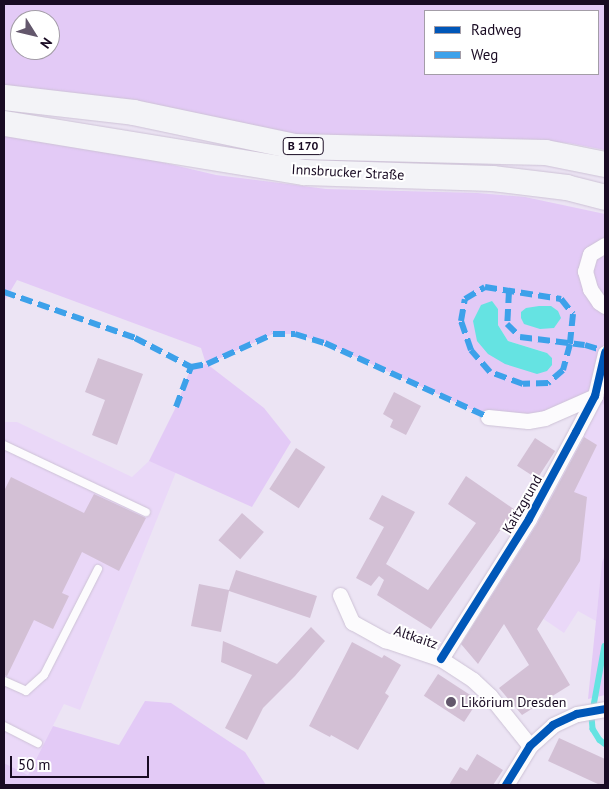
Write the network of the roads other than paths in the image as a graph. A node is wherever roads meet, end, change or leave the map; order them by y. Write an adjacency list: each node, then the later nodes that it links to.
1 (4, 97): 3 (main road, Innsbrucker Straße / B 170)
2 (4, 123): 4 (main road, Innsbrucker Straße / B 170)
3 (605, 164)
4 (605, 197)
5 (605, 244): 6 (street)
6 (605, 306)
7 (605, 353): 8 (street, Kaitzgrund)
8 (595, 396): 9 (street); 14 (street, Kaitzgrund)
9 (488, 417)
10 (4, 444): 11 (lane)
11 (146, 512)
12 (98, 569): 15 (lane)
13 (340, 595): 14 (street, Altkaitz)
14 (441, 659): 19 (street, Altkaitz)
15 (4, 681)
16 (604, 709): 19 (street)
17 (4, 726): 18 (lane)
18 (38, 742)
19 (530, 746): 20 (street)
20 (506, 785)

